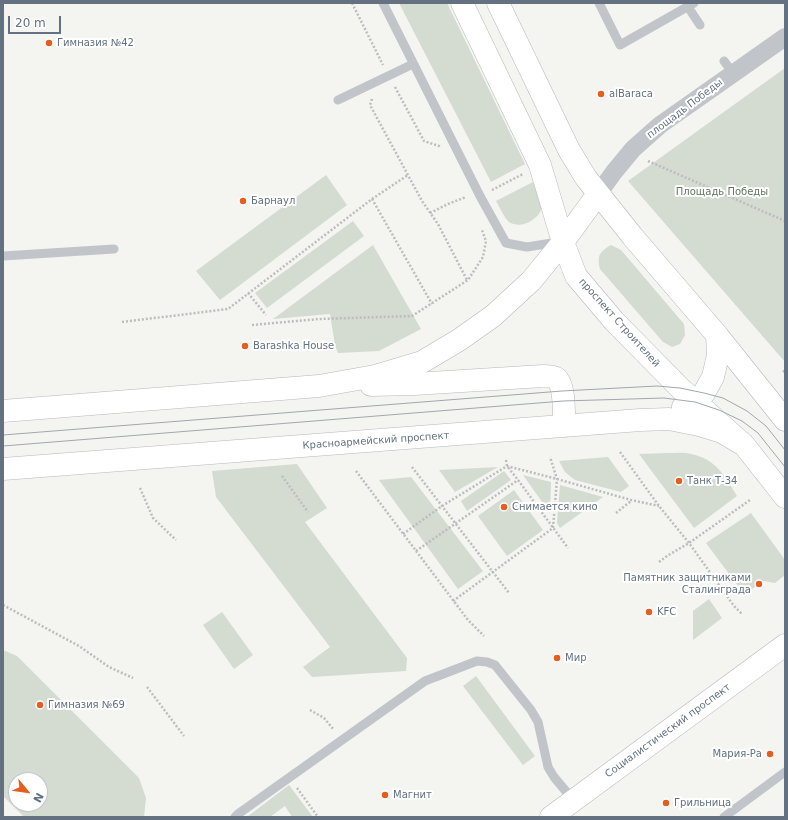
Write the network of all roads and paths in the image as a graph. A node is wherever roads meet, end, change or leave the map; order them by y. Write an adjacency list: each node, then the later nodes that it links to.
1 (352, 3): 10 (path)
2 (383, 3): 9 (lane)
3 (462, 3): 21 (main road, проспект Строителей)
4 (498, 3): 16 (main road)
5 (599, 3): 6 (lane)
6 (691, 5): 7 (lane)
7 (700, 25)
8 (785, 37): 16 (street, площадь Победы)
9 (414, 64): 10 (lane); 21 (lane)
10 (390, 78): 11 (lane); 12 (path); 14 (path)
11 (338, 100)
12 (442, 152)
13 (648, 161): 19 (path)
14 (408, 175): 17 (path); 18 (path)
15 (463, 191): 18 (path)
16 (598, 194): 21 (main road); 30 (main road)
17 (372, 199): 25 (path); 26 (path)
18 (430, 213): 24 (path)
19 (785, 221)
20 (480, 226): 24 (path)
21 (563, 242): 31 (main road); 32 (main road, проспект Строителей)
22 (114, 249): 23 (lane)
23 (3, 256)
24 (468, 280): 26 (path)
25 (248, 293): 27 (path); 28 (path)
26 (432, 304): 29 (path)
27 (266, 315)
28 (122, 322)
29 (252, 325)
30 (717, 335): 32 (main road); 35 (main road)
31 (319, 386): 33 (main road); 36 (main road)
32 (695, 402): 34 (main road); 37 (main road, проспект Строителей)
33 (3, 411)
34 (640, 420): 36 (main road, Красноармейский проспект); 37 (main road, Красноармейский проспект)
35 (785, 420)
36 (564, 426): 43 (main road, Красноармейский проспект)
37 (744, 445): 49 (main road, проспект Строителей)
38 (620, 452): 53 (path)
39 (550, 457): 46 (path)
40 (506, 460): 41 (path)
41 (507, 466): 46 (path); 47 (path); 52 (path)
42 (412, 468): 52 (path)
43 (3, 469)
44 (356, 471): 58 (path)
45 (282, 476): 54 (path)
46 (557, 479): 50 (path); 57 (path)
47 (518, 480): 56 (path); 57 (path)
48 (140, 488): 59 (path)
49 (785, 497)
50 (631, 500): 53 (path); 55 (path)
51 (750, 500): 60 (path)
52 (442, 506): 56 (path); 58 (path)
53 (660, 506): 60 (path)
54 (308, 512)
55 (616, 513)
56 (456, 524): 62 (path); 64 (path)
57 (553, 528): 61 (path); 64 (path)
58 (403, 534): 62 (path)
59 (176, 540)
60 (689, 543): 63 (path); 68 (path)
61 (568, 548)
62 (416, 551): 66 (path)
63 (659, 562)
64 (492, 572): 65 (path); 66 (path)
65 (509, 593)
66 (453, 601): 69 (path)
67 (3, 605): 71 (path)
68 (742, 614)
69 (484, 636)
70 (785, 645): 78 (main road, Социалистический проспект)
71 (133, 678)
72 (147, 687): 74 (path)
73 (310, 710): 75 (path)
74 (184, 736)
75 (341, 740): 77 (lane); 78 (lane)
76 (785, 772): 82 (lane)
77 (289, 778): 79 (lane); 80 (path)
78 (574, 801): 81 (main road, Социалистический проспект)
79 (235, 817)
80 (318, 817)
81 (551, 817)
82 (724, 817)

